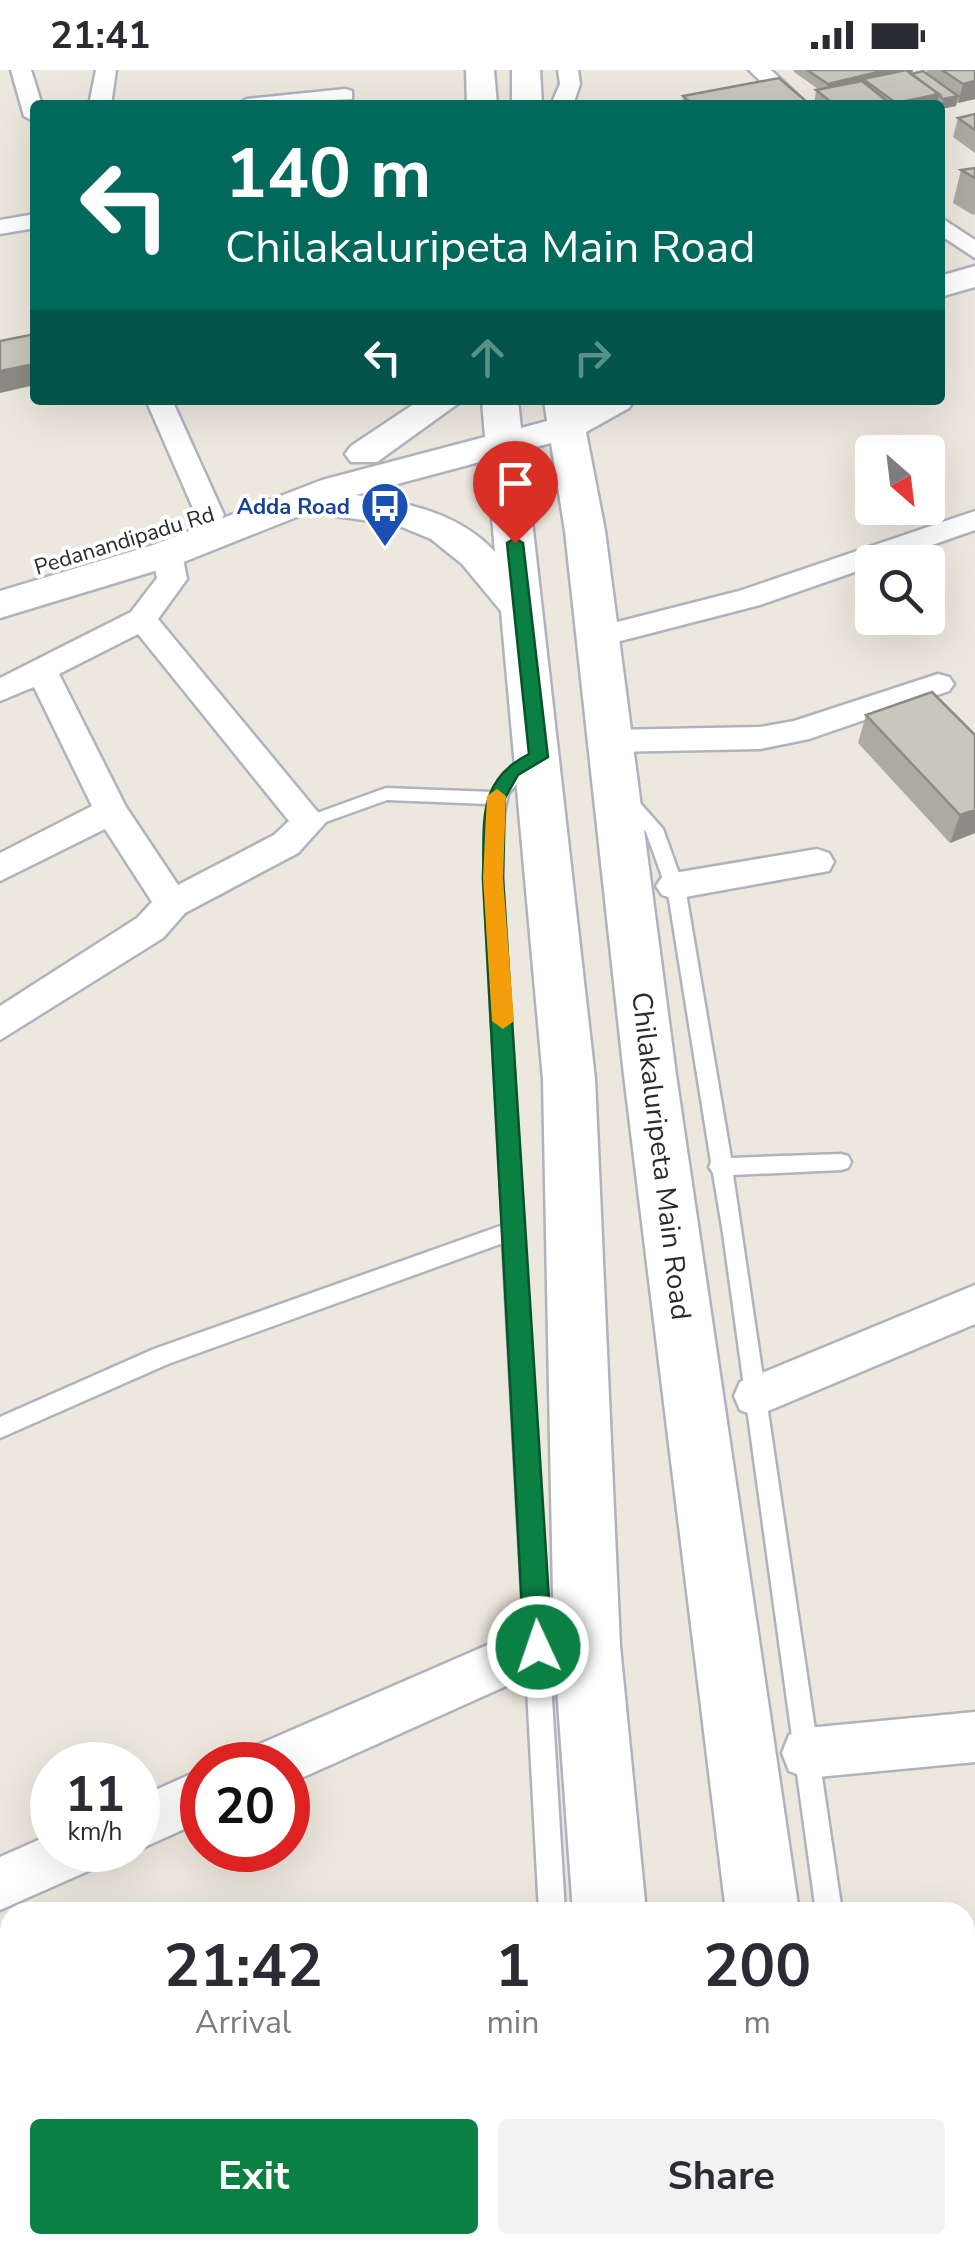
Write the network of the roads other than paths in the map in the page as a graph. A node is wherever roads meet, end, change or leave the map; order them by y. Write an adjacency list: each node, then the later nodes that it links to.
1 (21, 70): 8 (street)
2 (106, 70): 9 (street)
3 (480, 70): 11 (main road)
4 (526, 70): 12 (main road)
5 (568, 70): 13 (street)
6 (759, 70): 14 (street)
7 (346, 95): 10 (street)
8 (30, 100)
9 (101, 100)
10 (296, 100)
11 (482, 100)
12 (527, 100)
13 (564, 100)
14 (792, 100)
15 (30, 223): 16 (street)
16 (0, 227)
17 (945, 228): 18 (street)
18 (975, 251)
19 (975, 276): 20 (main road)
20 (945, 285)
21 (161, 405): 27 (street)
22 (438, 405): 25 (main road)
23 (628, 405): 24 (main road)
24 (557, 419): 25 (main road, Pedanandipadu Rd); 26 (main road, Pedanandipadu Rd); 32 (main road); 34 (main road, Chilakaluripeta Main Road)
25 (364, 454): 27 (main road, Pedanandipadu Rd)
26 (291, 506): 29 (main road, Pedanandipadu Rd); 32 (main road)
27 (210, 515): 30 (main road, Pedanandipadu Rd)
28 (975, 520): 34 (street)
29 (167, 554): 31 (main road, Pedanandipadu Rd); 33 (street)
30 (0, 577)
31 (0, 605)
32 (521, 610): 39 (main road)
33 (142, 618): 35 (street); 42 (street)
34 (598, 636): 38 (main road, Chilakaluripeta Main Road)
35 (40, 668): 37 (street); 41 (street)
36 (938, 684): 38 (street)
37 (0, 691)
38 (611, 748): 45 (lane); 62 (main road, Chilakaluripeta Main Road)
39 (539, 757): 40 (lane); 61 (main road)
40 (496, 798): 42 (lane); 50 (lane)
41 (112, 812): 44 (street); 46 (street)
42 (309, 822): 46 (street)
43 (817, 862): 45 (street)
44 (0, 868)
45 (674, 886): 49 (lane)
46 (172, 904): 47 (street)
47 (0, 1025)
48 (841, 1162): 49 (lane)
49 (720, 1168): 52 (lane)
50 (514, 1230): 53 (lane); 54 (lane)
51 (975, 1304): 52 (street)
52 (756, 1396): 57 (lane)
53 (0, 1428)
54 (538, 1647): 56 (street); 60 (lane)
55 (975, 1737): 57 (street)
56 (310, 1747)
57 (806, 1753): 63 (lane)
58 (30, 1871): 59 (street)
59 (0, 1884)
60 (551, 1902)
61 (609, 1902)
62 (761, 1902)
63 (828, 1902)

